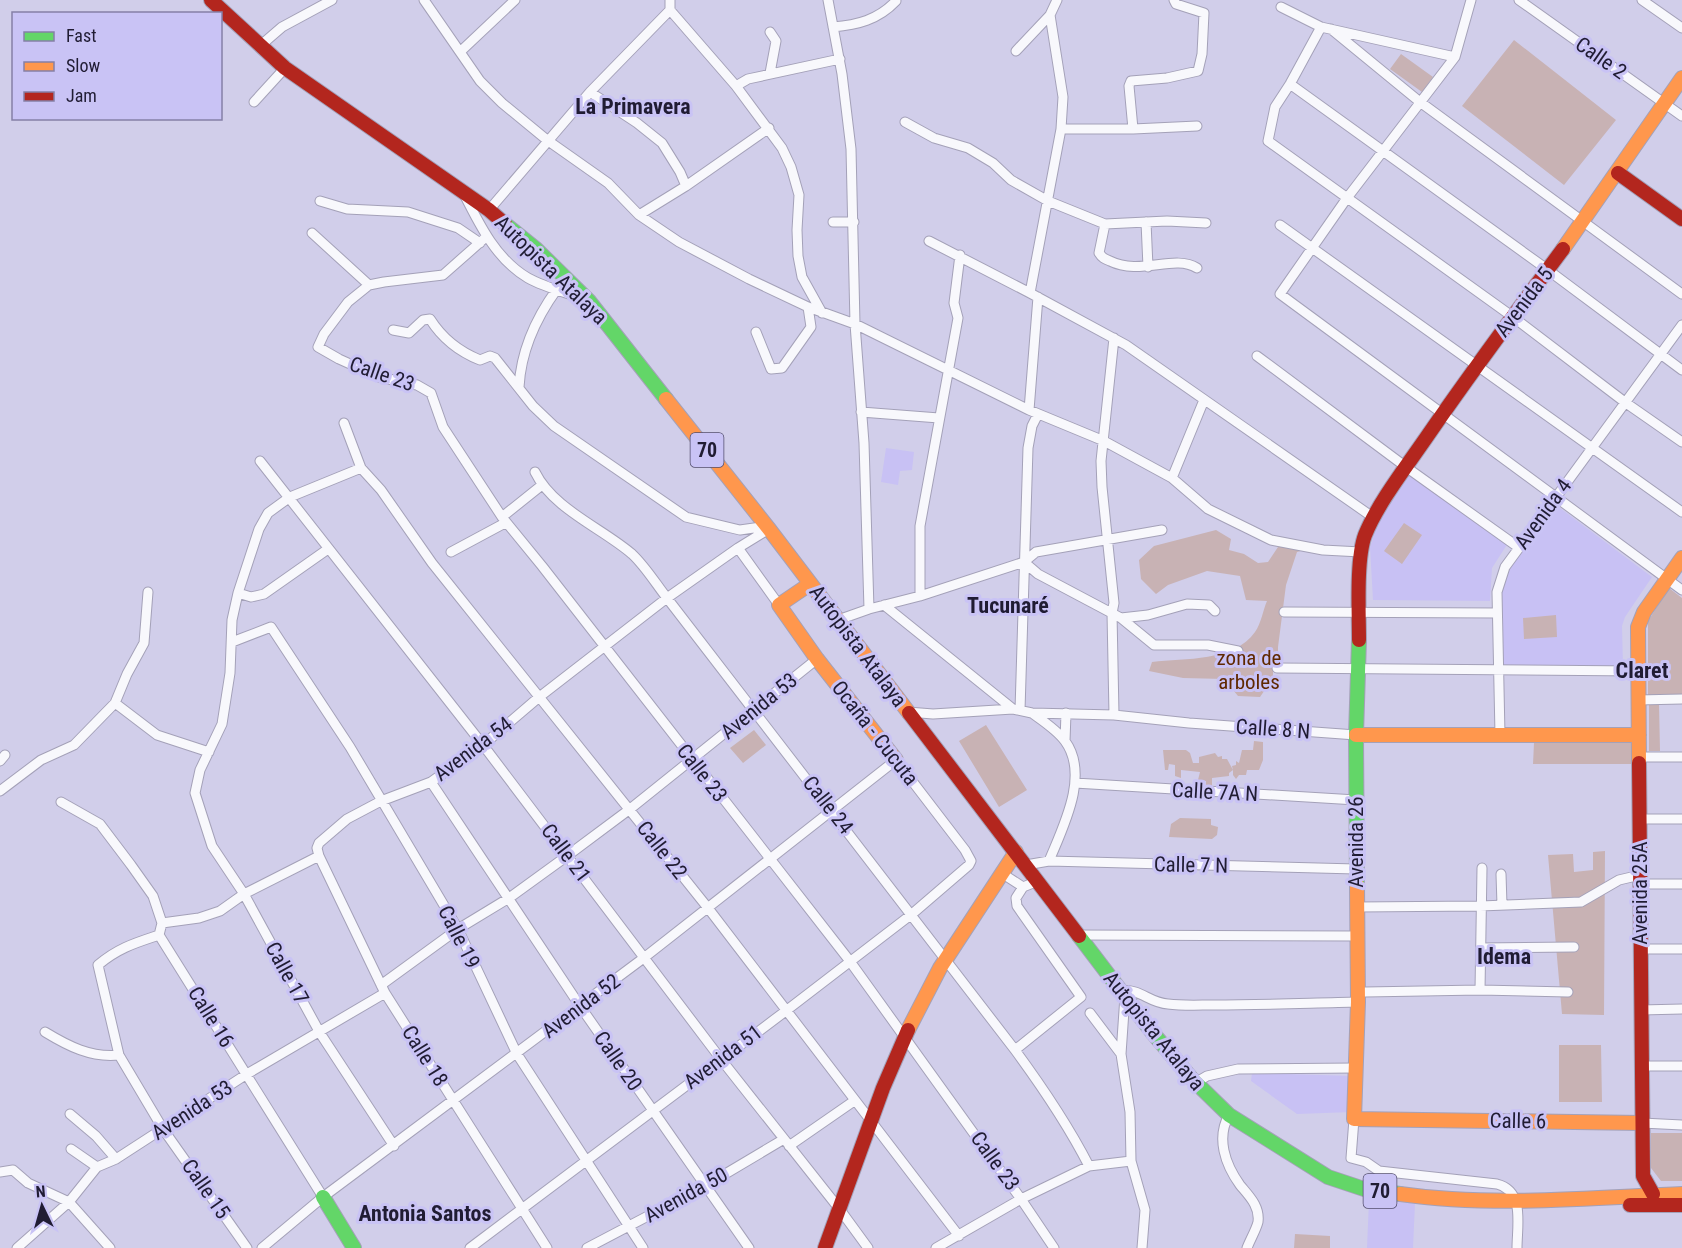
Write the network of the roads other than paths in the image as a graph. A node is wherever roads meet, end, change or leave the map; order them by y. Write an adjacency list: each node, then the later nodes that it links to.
1 (212, 0): 19 (street, Autopista Atalaya / 70)
2 (332, 0): 19 (street)
3 (424, 0): 20 (street)
4 (515, 0): 20 (street)
5 (828, 0): 15 (street)
6 (1057, 0): 14 (street)
7 (1174, 0): 38 (street)
8 (1471, 0): 22 (street)
9 (1519, 0): 32 (street, Calle 2)
10 (1642, 0): 17 (street)
11 (896, 1): 15 (street)
12 (670, 5): 28 (street); 29 (street)
13 (1281, 7): 16 (street)
14 (1050, 15): 21 (street); 37 (street)
15 (832, 27): 23 (street)
16 (1326, 28): 22 (street); 27 (street); 31 (street)
17 (1682, 28)
18 (770, 32): 25 (street)
19 (260, 46): 24 (street, Autopista Atalaya / 70)
20 (460, 51): 39 (street)
21 (1016, 51)
22 (1455, 57): 31 (street)
23 (840, 59): 25 (street); 52 (street)
24 (285, 68): 30 (street); 43 (street, Autopista Atalaya / 70)
25 (770, 73): 28 (street)
26 (1682, 78): 32 (street, Avenida 5)
27 (1290, 84): 40 (street); 44 (street)
28 (736, 86): 36 (street)
29 (590, 92): 39 (street); 42 (street)
30 (254, 102)
31 (1420, 102): 40 (street); 50 (street)
32 (1664, 102): 33 (street, Calle 2); 41 (street, Avenida 5)
33 (1682, 116)
34 (905, 122): 46 (street)
35 (1197, 126): 38 (street)
36 (769, 128): 42 (street); 71 (street)
37 (1061, 129): 38 (street); 46 (street)
38 (1132, 129)
39 (547, 140): 47 (street); 48 (street)
40 (1383, 152): 44 (street); 64 (street)
41 (1618, 173): 49 (street); 50 (street, Avenida 5)
42 (686, 186): 48 (street)
43 (461, 190): 47 (street, Autopista Atalaya / 70); 58 (street)
44 (1347, 198): 60 (street); 72 (street)
45 (320, 201): 58 (street)
46 (1048, 201): 55 (street); 68 (street)
47 (489, 210): 69 (street, Autopista Atalaya / 70)
48 (639, 215): 70 (street)
49 (1682, 219)
50 (1584, 221): 64 (street, Avenida 5); 67 (street)
51 (833, 222): 52 (street)
52 (854, 222): 73 (street)
53 (1146, 222): 54 (street); 55 (street); 62 (street)
54 (1206, 223)
55 (1105, 224): 62 (street)
56 (1280, 225): 60 (street)
57 (312, 233): 65 (street)
58 (483, 240): 65 (street); 66 (street)
59 (929, 241): 61 (street)
60 (1312, 249): 81 (street); 89 (street)
61 (960, 255): 68 (street); 83 (street)
62 (1148, 267): 63 (street)
63 (1197, 268)
64 (1548, 270): 72 (street, Avenida 5); 79 (street)
65 (369, 285): 104 (street, Calle 23)
66 (557, 289): 69 (street); 84 (street)
67 (1682, 294)
68 (1034, 295): 78 (street); 88 (street)
69 (589, 301): 106 (street, Autopista Atalaya / 70)
70 (808, 307): 71 (street); 75 (street)
71 (826, 314): 73 (street); 75 (street)
72 (1513, 317): 81 (street, Avenida 5); 86 (street)
73 (855, 324): 83 (street); 87 (street)
74 (1682, 325): 79 (street, Avenida 4)
75 (811, 327): 77 (street)
76 (393, 330): 84 (street)
77 (756, 332)
78 (1114, 338): 85 (street); 92 (street)
79 (1660, 354): 82 (street); 86 (street, Avenida 4)
80 (1257, 356): 96 (street)
81 (1476, 365): 89 (street, Avenida 5); 94 (street)
82 (1682, 370)
83 (949, 371): 88 (street); 90 (street)
84 (519, 387): 106 (street)
85 (1204, 400): 99 (street); 105 (street)
86 (1626, 403): 93 (street); 94 (street, Avenida 4)
87 (861, 412): 90 (street); 125 (street)
88 (1034, 412): 92 (street); 115 (street)
89 (1442, 414): 96 (street, Avenida 5); 101 (street)
90 (939, 418): 121 (street)
91 (344, 423): 97 (street)
92 (1104, 441): 99 (street); 108 (street)
93 (1682, 442)
94 (1592, 448): 101 (street, Avenida 4); 103 (street)
95 (260, 461): 102 (street, Calle 21)
96 (1406, 467): 105 (street, Avenida 5); 109 (street)
97 (361, 468): 102 (street); 141 (street, Calle 22)
98 (536, 472): 100 (street, Calle 24)
99 (1172, 478): 113 (street)
100 (542, 485): 104 (street); 122 (street, Calle 24)
101 (1554, 497): 109 (street, Avenida 4); 116 (street)
102 (290, 498): 111 (street, Calle 21); 120 (street)
103 (1682, 512)
104 (503, 520): 112 (street); 134 (street, Calle 23)
105 (1372, 522): 113 (street, Avenida 26)
106 (768, 527): 110 (street, Avenida 54); 117 (street, Autopista Atalaya / 70)
107 (1162, 530): 108 (street)
108 (1108, 541): 115 (street); 129 (street)
109 (1518, 547): 130 (street, Avenida 4)
110 (738, 548): 122 (street, Avenida 54); 123 (street, Ocaña - Cucuta)
111 (328, 549): 120 (street); 155 (street, Calle 21)
112 (451, 552)
113 (1361, 552): 128 (street, Avenida 26)
114 (1682, 558): 116 (street)
115 (1024, 562): 121 (street); 129 (street); 146 (street)
116 (1666, 578): 118 (street); 140 (street, Avenida 25A)
117 (810, 584): 123 (street); 132 (street, Autopista Atalaya / 70)
118 (1682, 590)
119 (148, 592): 144 (street)
120 (238, 594): 133 (street)
121 (920, 596): 124 (street)
122 (667, 598): 134 (street, Avenida 54); 145 (street, Calle 24)
123 (779, 605): 136 (street, Ocaña - Cucuta)
124 (884, 605): 125 (street); 146 (street)
125 (869, 609): 132 (street)
126 (1215, 611): 131 (street)
127 (1284, 612): 128 (street)
128 (1361, 612): 130 (street); 138 (street, Avenida 26)
129 (1112, 613): 131 (street); 150 (street)
130 (1497, 614): 139 (street, Avenida 4)
131 (1121, 618): 135 (street)
132 (838, 620): 147 (street, Autopista Atalaya / 70)
133 (232, 642): 156 (street); 165 (street, Calle 19)
134 (604, 646): 141 (street, Avenida 54); 159 (street, Calle 23)
135 (1238, 651)
136 (817, 659): 145 (street, Avenida 53); 160 (street, Ocaña - Cucuta)
137 (1277, 668): 138 (street)
138 (1359, 670): 139 (street); 151 (street, Avenida 26)
139 (1499, 671): 140 (street); 152 (street, Avenida 4)
140 (1638, 671): 143 (street, Avenida 25A)
141 (538, 698): 155 (street, Avenida 54); 167 (street, Calle 22)
142 (1682, 699): 143 (street)
143 (1638, 700): 153 (street, Avenida 25A)
144 (115, 703): 156 (street); 163 (street)
145 (754, 708): 159 (street, Avenida 53); 168 (street, Calle 24)
146 (1016, 710): 147 (street, Calle 8 N); 148 (street, Calle 8 N)
147 (908, 712): 171 (street, Autopista Atalaya / 70)
148 (1032, 713): 149 (street, Calle 8 N); 154 (street)
149 (1066, 713): 150 (street, Calle 8 N); 154 (street)
150 (1114, 715): 151 (street, Calle 8 N)
151 (1356, 735): 152 (street, Calle 8 N); 164 (street, Avenida 26)
152 (1500, 735): 153 (street, Calle 8 N)
153 (1639, 735): 157 (street, Avenida 25A)
154 (1065, 741): 162 (street)
155 (483, 745): 161 (street, Avenida 54); 173 (street, Calle 21)
156 (209, 752): 186 (street, Calle 17)
157 (1639, 757): 158 (street); 169 (street, Avenida 25A)
158 (1682, 757)
159 (692, 760): 167 (street, Avenida 53); 174 (street, Calle 23)
160 (897, 760): 168 (street, Avenida 52); 175 (street, Ocaña - Cucuta)
161 (431, 782): 165 (street, Avenida 54); 187 (street, Calle 20)
162 (1075, 783): 164 (street, Calle 7A N); 176 (street)
163 (0, 791)
164 (1356, 800): 179 (street, Avenida 26)
165 (381, 801): 172 (street, Avenida 54); 194 (street, Calle 19)
166 (61, 802): 193 (street)
167 (630, 809): 173 (street, Avenida 53); 191 (street, Calle 22)
168 (832, 811): 174 (street, Avenida 52); 192 (street, Calle 24)
169 (1639, 819): 170 (street); 182 (street, Avenida 25A)
170 (1682, 819)
171 (1016, 852): 177 (street, Autopista Atalaya / 70); 180 (street)
172 (319, 856): 186 (street); 205 (street, Calle 18)
173 (567, 856): 187 (street, Avenida 53); 202 (street, Calle 21)
174 (771, 860): 191 (street, Avenida 52); 204 (street, Calle 23)
175 (971, 861): 192 (street, Avenida 51)
176 (1049, 861): 177 (street, Calle 7 N); 179 (street, Calle 7 N)
177 (1026, 865): 183 (street, Autopista Atalaya / 70)
178 (1482, 868): 189 (street)
179 (1356, 869): 190 (street, Avenida 26)
180 (1003, 874): 185 (street); 203 (street)
181 (1502, 874): 188 (street)
182 (1640, 879): 184 (street); 188 (street); 201 (street, Avenida 25A)
183 (1038, 881): 185 (street); 196 (street, Autopista Atalaya / 70)
184 (1682, 884)
185 (1023, 887): 218 (street)
186 (244, 894): 193 (street); 216 (street, Calle 17)
187 (509, 898): 194 (street, Avenida 53); 210 (street, Calle 20)
188 (1502, 904): 189 (street)
189 (1480, 906): 190 (street); 199 (street)
190 (1357, 907): 197 (street, Avenida 26)
191 (708, 908): 202 (street, Avenida 52); 211 (street, Calle 22)
192 (912, 914): 203 (street, Calle 24); 204 (street, Avenida 51)
193 (162, 923): 195 (street)
194 (458, 929): 205 (street, Avenida 53); 219 (street, Calle 19)
195 (159, 935): 221 (street, Calle 15); 226 (street, Calle 16)
196 (1078, 935): 197 (street); 208 (street, Autopista Atalaya / 70)
197 (1358, 936): 209 (street, Avenida 26)
198 (1574, 947): 199 (street)
199 (1480, 948): 206 (street)
200 (1682, 949): 201 (street)
201 (1640, 950): 212 (street, Avenida 25A)
202 (645, 957): 210 (street, Avenida 52); 222 (street, Calle 21)
203 (946, 958): 217 (street); 218 (street, Calle 24)
204 (849, 960): 211 (street, Avenida 51); 217 (street, Calle 23)
205 (383, 989): 216 (street, Avenida 53); 228 (street, Calle 18)
206 (1480, 990): 207 (street); 209 (street)
207 (1568, 992)
208 (1123, 994): 209 (street); 220 (street); 227 (street, Autopista Atalaya / 70)
209 (1361, 997): 225 (street, Avenida 26)
210 (580, 1006): 219 (street, Avenida 52); 230 (street, Calle 20)
211 (787, 1010): 222 (street, Avenida 51); 229 (street, Calle 22)
212 (1641, 1010): 213 (street); 223 (street, Avenida 25A)
213 (1682, 1010)
214 (1090, 1013): 220 (street)
215 (45, 1032): 221 (street)
216 (320, 1033): 226 (street, Avenida 53); 239 (street, Calle 17)
217 (904, 1036): 234 (street); 253 (street, Calle 23)
218 (1015, 1050): 244 (street, Calle 24)
219 (517, 1054): 228 (street, Avenida 52); 242 (street, Calle 19)
220 (1121, 1054): 243 (street)
221 (119, 1055): 237 (street, Calle 15)
222 (720, 1059): 230 (street, Avenida 51); 238 (street, Calle 21)
223 (1641, 1066): 224 (street); 235 (street, Avenida 25A)
224 (1682, 1066)
225 (1355, 1068): 227 (street); 233 (street, Avenida 26)
226 (247, 1074): 237 (street, Avenida 53); 252 (street, Calle 16)
227 (1195, 1083): 232 (street, Autopista Atalaya / 70)
228 (453, 1100): 239 (street, Avenida 52); 257 (street, Calle 18)
229 (854, 1101): 234 (street, Calle 22); 238 (street, Avenida 50)
230 (652, 1110): 242 (street, Avenida 51); 248 (street, Calle 20)
231 (70, 1114): 241 (street)
232 (1229, 1115): 254 (street, Autopista Atalaya / 70); 276 (street)
233 (1354, 1119): 235 (street, Calle 6); 254 (street, Avenida 26)
234 (870, 1121): 258 (street); 260 (street, Calle 22)
235 (1642, 1123): 236 (street, Calle 6); 247 (street, Avenida 25A)
236 (1682, 1125)
237 (163, 1129): 241 (street, Avenida 53); 264 (street, Calle 15)
238 (786, 1142): 248 (street, Avenida 50); 258 (street, Calle 21)
239 (394, 1146): 252 (street, Avenida 52)
240 (71, 1149): 245 (street)
241 (116, 1159): 245 (street, Avenida 53)
242 (587, 1160): 257 (street, Avenida 51); 259 (street, Calle 19)
243 (1131, 1161): 244 (street); 275 (street)
244 (1089, 1166): 253 (street)
245 (97, 1167): 255 (street, Avenida 53)
246 (0, 1172): 255 (street)
247 (1643, 1176): 249 (street, Avenida 25A); 251 (street)
248 (705, 1186): 259 (street, Avenida 50); 271 (street, Calle 20)
249 (1653, 1194): 250 (street, Autopista Atalaya / 70); 251 (street, Autopista Atalaya / 70)
250 (1682, 1194)
251 (1630, 1195): 254 (street, Autopista Atalaya / 70)
252 (323, 1197): 265 (street, Avenida 52); 266 (street, Calle 16)
253 (1022, 1198): 260 (street); 274 (street, Calle 23)
254 (1524, 1200): 256 (street, Autopista Atalaya / 70); 277 (street)
255 (69, 1202): 262 (street, Avenida 53); 263 (street)
256 (1682, 1205)
257 (521, 1209): 267 (street, Avenida 51); 268 (street, Calle 18)
258 (841, 1211): 272 (street); 273 (street, Calle 21)
259 (630, 1226): 269 (street, Avenida 50); 270 (street, Calle 19)
260 (959, 1236): 261 (street)
261 (940, 1247)
262 (17, 1248)
263 (110, 1248)
264 (247, 1248)
265 (262, 1248)
266 (354, 1248)
267 (470, 1248)
268 (547, 1248)
269 (587, 1248)
270 (643, 1248)
271 (749, 1248)
272 (825, 1248)
273 (868, 1248)
274 (1054, 1248)
275 (1142, 1248)
276 (1247, 1248)
277 (1517, 1248)

